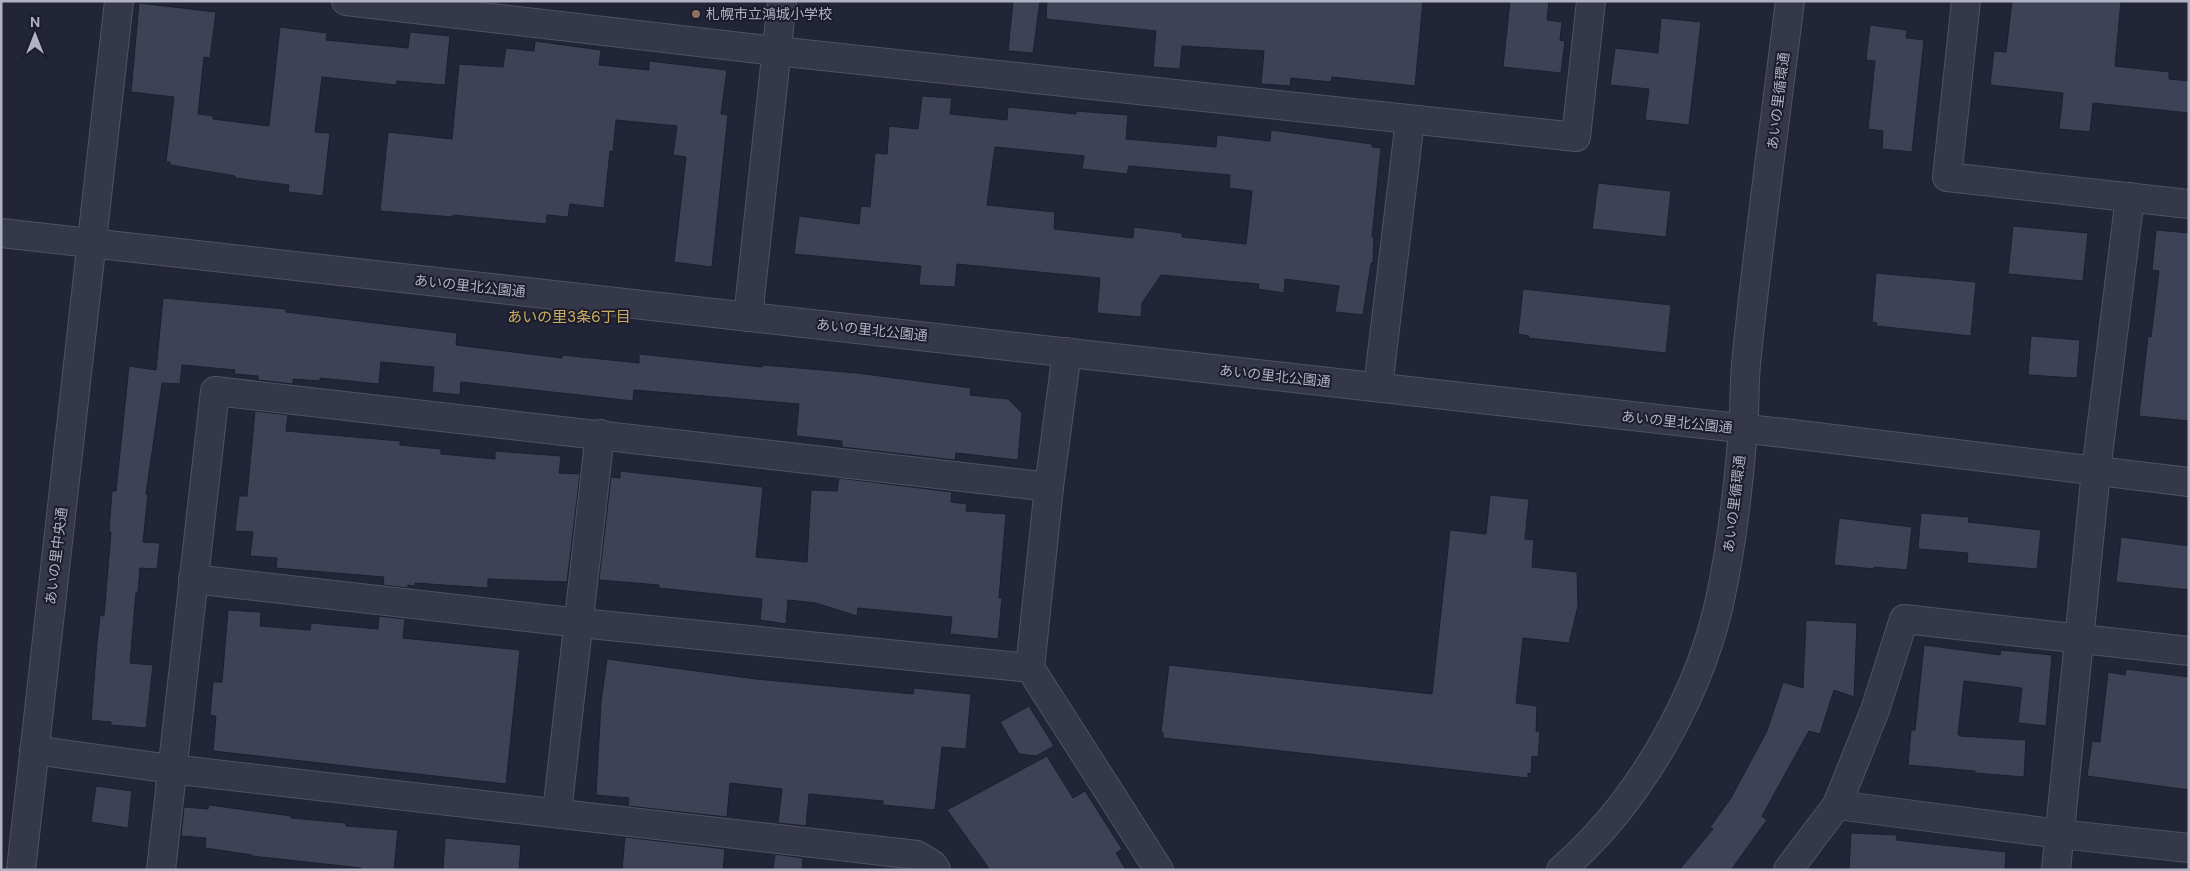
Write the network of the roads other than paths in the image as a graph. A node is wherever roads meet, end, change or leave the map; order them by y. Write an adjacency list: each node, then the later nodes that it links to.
1 (119, 1): 12 (street, あいの里中央通)
2 (346, 1): 7 (street)
3 (782, 1): 7 (street)
4 (1591, 1): 8 (street)
5 (1790, 1): 16 (street, あいの里循環通)
6 (1966, 1): 9 (street)
7 (776, 51): 8 (street); 13 (street)
8 (1410, 120): 15 (street)
9 (2130, 197): 10 (street); 18 (street)
10 (2189, 204)
11 (1, 233): 12 (street, あいの里北公園通)
12 (93, 243): 13 (street, あいの里北公園通); 26 (street, あいの里中央通)
13 (748, 316): 14 (street, あいの里北公園通)
14 (1067, 352): 15 (street, あいの里北公園通); 20 (street)
15 (1378, 387): 16 (street, あいの里北公園通)
16 (1743, 429): 18 (street, あいの里北公園通); 37 (street, あいの里循環通)
17 (600, 434): 20 (street); 21 (street); 22 (street)
18 (2096, 471): 19 (street, あいの里北公園通); 23 (street)
19 (2189, 482)
20 (1049, 487): 25 (street)
21 (193, 579): 22 (street); 27 (street)
22 (580, 622): 25 (street); 29 (street)
23 (2080, 638): 24 (street); 28 (street); 30 (street)
24 (2189, 651)
25 (1030, 668): 36 (street)
26 (34, 750): 27 (street); 33 (street, あいの里中央通)
27 (171, 769): 29 (street); 34 (street)
28 (1837, 805): 30 (street); 38 (street)
29 (557, 812): 32 (street)
30 (2060, 834): 31 (street); 39 (street)
31 (2189, 848)
32 (851, 859): 35 (street)
33 (21, 870)
34 (160, 870)
35 (936, 870)
36 (1159, 870)
37 (1561, 870)
38 (1788, 870)
39 (2056, 870)

